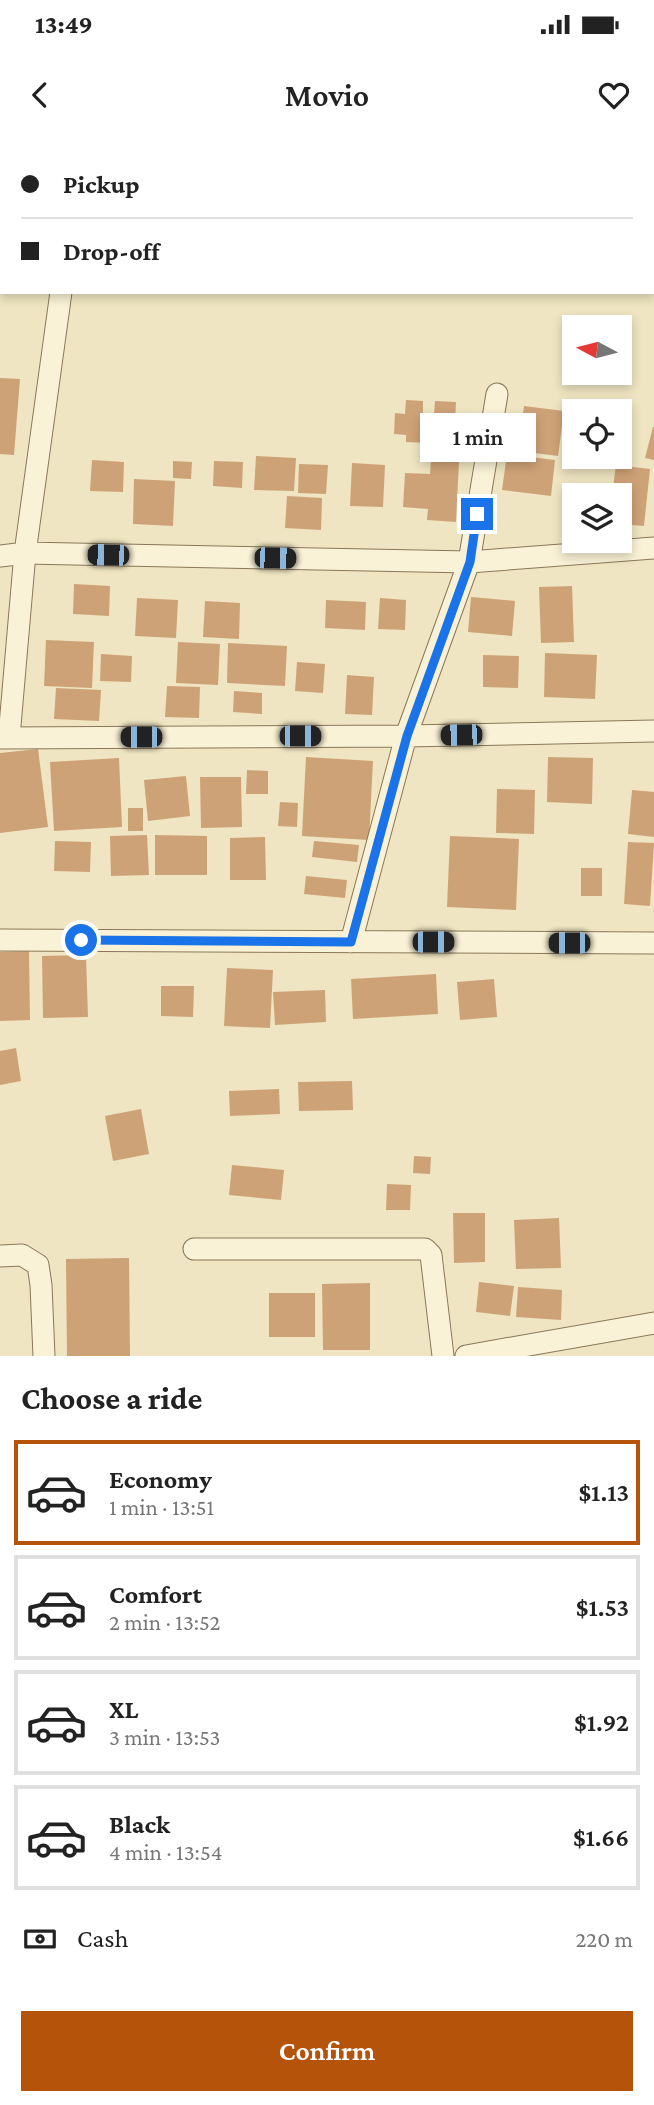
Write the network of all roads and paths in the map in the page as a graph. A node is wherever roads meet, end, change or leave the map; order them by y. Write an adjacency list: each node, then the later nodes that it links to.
1 (61, 294): 4 (street)
2 (497, 394): 6 (street)
3 (654, 548): 6 (street)
4 (24, 553): 5 (street); 6 (street); 9 (street)
5 (0, 556)
6 (470, 562): 8 (street)
7 (654, 731): 8 (street)
8 (407, 736): 9 (street); 11 (street)
9 (4, 738)
10 (0, 940): 11 (street)
11 (351, 942): 12 (street)
12 (654, 943)
13 (194, 1249): 17 (street)
14 (0, 1256): 16 (street)
15 (654, 1323): 18 (street)
16 (44, 1356)
17 (443, 1356)
18 (466, 1356)

